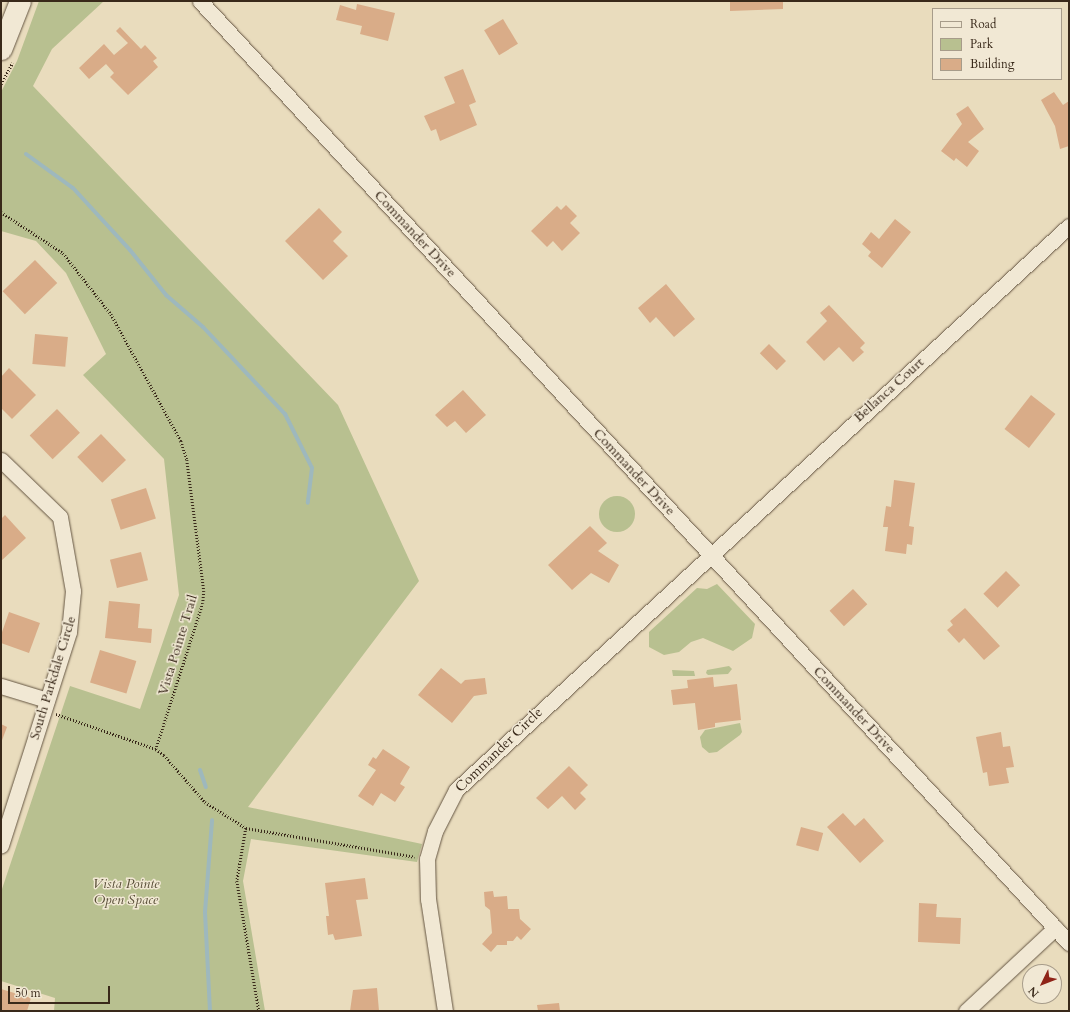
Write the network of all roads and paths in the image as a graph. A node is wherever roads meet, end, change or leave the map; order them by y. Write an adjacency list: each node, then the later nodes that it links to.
1 (20, 1): 3 (street)
2 (200, 1): 7 (street, Commander Drive)
3 (1, 49)
4 (1, 212): 11 (path, Vista Pointe Trail)
5 (1069, 226): 7 (street, Bellanca Court)
6 (1, 460): 9 (street, South Parkdale Circle)
7 (710, 554): 14 (street, Commander Circle); 15 (street, Commander Drive)
8 (1, 686): 9 (street)
9 (47, 700): 13 (street, South Parkdale Circle)
10 (57, 714): 11 (path)
11 (156, 749): 12 (path)
12 (246, 828): 14 (path); 17 (path)
13 (1, 845)
14 (427, 859): 18 (street, Commander Circle)
15 (1055, 928): 16 (street, Commander Drive); 19 (street)
16 (1069, 943)
17 (259, 1011)
18 (445, 1011)
19 (966, 1011)

